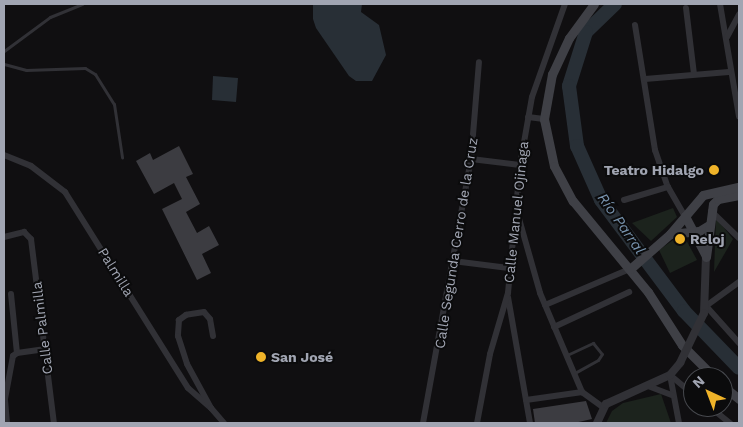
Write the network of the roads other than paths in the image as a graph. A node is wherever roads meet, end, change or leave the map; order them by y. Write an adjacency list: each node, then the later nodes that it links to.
1 (83, 4): 9 (lane)
2 (565, 4): 16 (street, Calle Manuel Ojinaga)
3 (594, 4): 17 (main road)
4 (720, 4): 8 (street)
5 (686, 8): 13 (street)
6 (739, 14): 8 (street)
7 (635, 24): 14 (street)
8 (727, 37): 12 (street)
9 (4, 51)
10 (479, 62): 20 (street, Calle Segunda Cerro de la Cruz)
11 (4, 64): 19 (lane)
12 (729, 72): 13 (street); 15 (street)
13 (694, 74): 14 (street)
14 (645, 79): 22 (street)
15 (739, 116)
16 (528, 117): 17 (street); 21 (street, Calle Manuel Ojinaga)
17 (544, 119): 37 (main road)
18 (4, 154): 60 (street, Palmilla)
19 (122, 157)
20 (471, 159): 21 (street); 36 (street, Calle Segunda Cerro de la Cruz)
21 (520, 165): 27 (street, Calle Manuel Ojinaga)
22 (668, 187): 25 (street); 29 (street)
23 (739, 187): 26 (main road)
24 (739, 195): 28 (main road)
25 (624, 200)
26 (690, 208): 28 (main road); 29 (main road)
27 (517, 210): 38 (street, Calle Manuel Ojinaga); 43 (street)
28 (710, 211): 30 (main road); 34 (street)
29 (685, 216): 31 (main road); 32 (main road)
30 (709, 225): 31 (main road); 35 (main road)
31 (692, 230): 32 (main road); 35 (main road)
32 (670, 234): 37 (main road)
33 (4, 237): 48 (street, Calle Palmilla)
34 (739, 238)
35 (706, 257): 44 (street)
36 (453, 261): 38 (street); 64 (street, Calle Segunda Cerro de la Cruz)
37 (634, 266): 43 (street); 51 (main road)
38 (508, 268): 41 (street, Calle Manuel Ojinaga)
39 (739, 282): 44 (street)
40 (629, 292): 45 (street)
41 (508, 293): 58 (street); 65 (street, Calle Manuel Ojinaga)
42 (11, 294): 49 (street)
43 (545, 305): 45 (street)
44 (705, 309): 47 (street); 53 (street, bridge)
45 (554, 327): 50 (street)
46 (213, 336): 60 (street)
47 (739, 343)
48 (44, 349): 49 (street); 62 (street, Calle Palmilla)
49 (17, 352): 61 (street)
50 (566, 355): 52 (street); 52 (lane)
51 (704, 367)
52 (574, 373): 56 (street)
53 (670, 375): 54 (street); 55 (street); 57 (street)
54 (648, 386): 57 (street); 59 (street)
55 (683, 386)
56 (582, 392): 58 (street); 59 (street)
57 (672, 395): 68 (street)
58 (526, 400): 66 (street)
59 (603, 406): 67 (street)
60 (211, 408): 63 (street)
61 (7, 423)
62 (54, 423)
63 (224, 423)
64 (423, 423)
65 (477, 423)
66 (530, 423)
67 (597, 423)
68 (680, 423)

